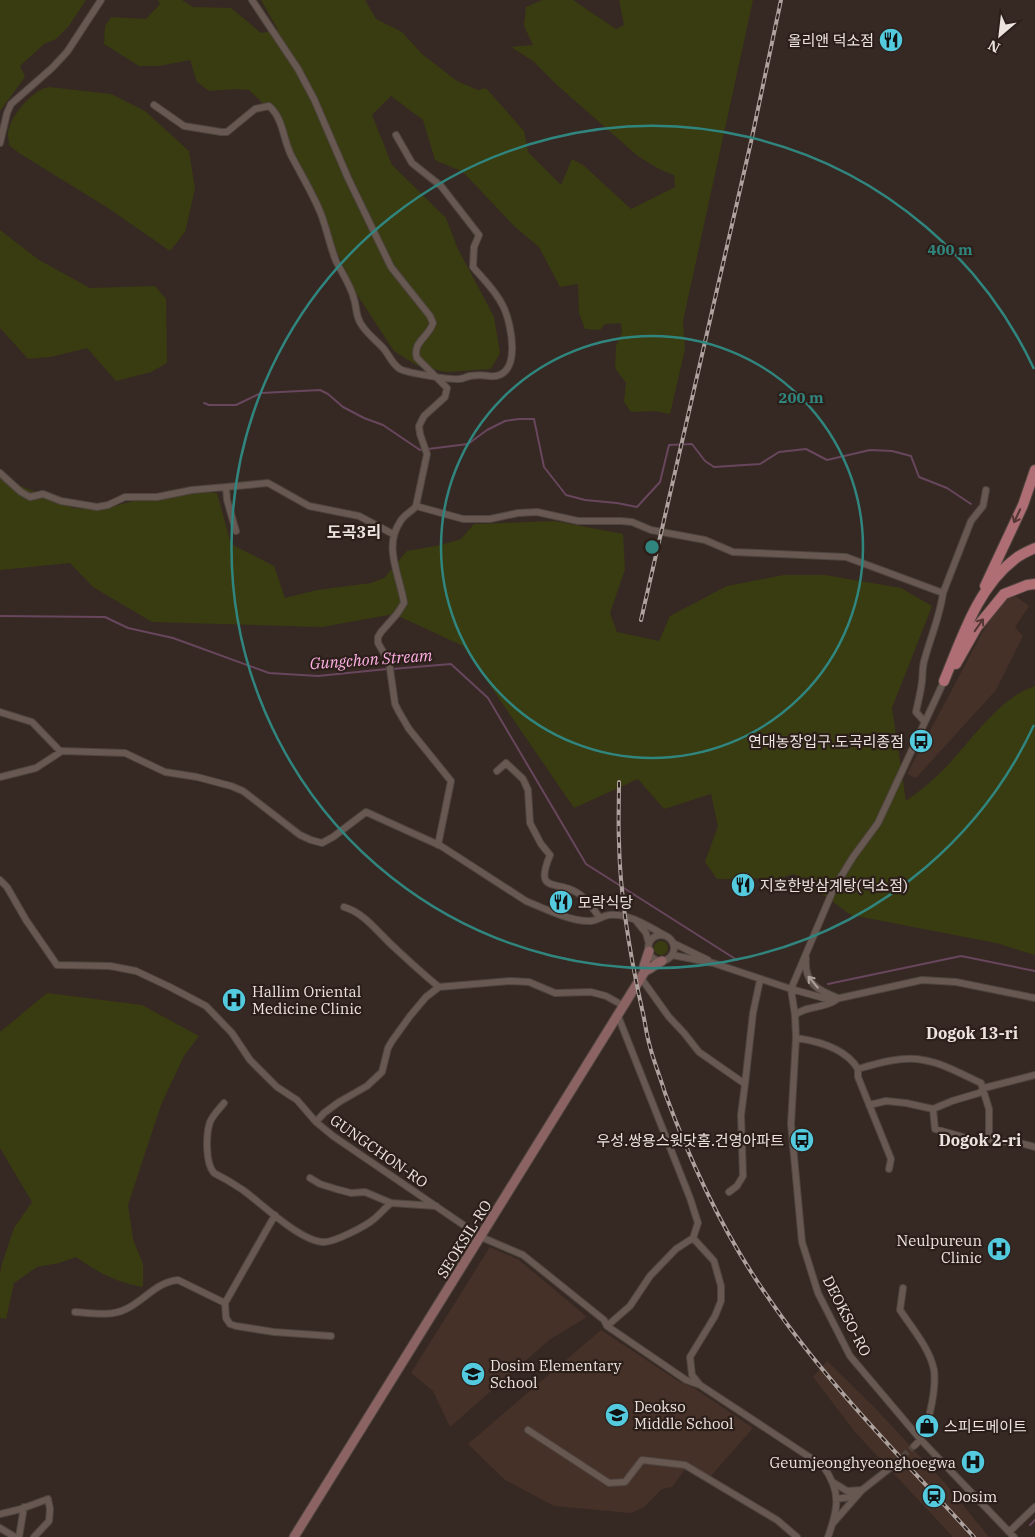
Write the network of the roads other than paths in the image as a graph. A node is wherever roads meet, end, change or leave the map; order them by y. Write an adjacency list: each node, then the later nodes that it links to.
1 (101, 0): 5 (street)
2 (252, 0): 6 (street)
3 (154, 105): 6 (street)
4 (396, 135): 6 (street)
5 (0, 143)
6 (437, 378): 11 (street)
7 (1035, 470): 17 (main road, one-way to 17)
8 (0, 473): 9 (street)
9 (226, 487): 12 (street); 13 (street)
10 (986, 490): 16 (street)
11 (416, 506): 13 (street); 16 (street)
12 (236, 531)
13 (393, 534): 24 (street)
14 (1035, 548): 17 (main road)
15 (1035, 584): 18 (main road, one-way to 15)
16 (943, 593): 20 (street)
17 (975, 608): 18 (main road)
18 (944, 681): 20 (street)
19 (0, 712): 21 (street)
20 (924, 720): 32 (street)
21 (60, 752): 23 (street); 24 (street)
22 (497, 771): 27 (street)
23 (0, 777)
24 (438, 845): 27 (street)
25 (0, 880): 53 (street, GUNGCHON-RO)
26 (344, 907): 38 (street)
27 (600, 918): 28 (street)
28 (632, 919): 29 (street); 31 (street)
29 (666, 936): 30 (street); 31 (street)
30 (673, 943): 33 (street); 35 (street)
31 (649, 948): 34 (street); 36 (street)
32 (807, 952): 39 (street); 40 (street, one-way to 32)
33 (672, 955): 34 (street, SEOKSIL-RO); 35 (street)
34 (662, 961): 36 (street, SEOKSIL-RO)
35 (713, 964): 37 (street)
36 (643, 974): 42 (street, SEOKSIL-RO); 48 (street)
37 (760, 980): 39 (street); 48 (street)
38 (439, 987): 42 (street); 53 (street)
39 (791, 989): 40 (street); 43 (street, DEOKSO-RO)
40 (840, 998): 41 (street); 43 (street)
41 (1035, 998)
42 (624, 1006): 44 (street, SEOKSIL-RO)
43 (795, 1015): 45 (street, DEOKSO-RO)
44 (618, 1016): 62 (street, SEOKSIL-RO); 63 (street)
45 (796, 1038): 46 (street); 71 (street, DEOKSO-RO)
46 (858, 1069): 49 (street); 51 (street)
47 (1035, 1075): 49 (street)
48 (746, 1084): 58 (street)
49 (984, 1088): 52 (street); 54 (street)
50 (224, 1102): 61 (street)
51 (869, 1105): 52 (street); 56 (street)
52 (933, 1109): 54 (street)
53 (316, 1122): 60 (street, GUNGCHON-RO)
54 (988, 1141): 55 (street)
55 (1035, 1147)
56 (889, 1169)
57 (310, 1178): 59 (street)
58 (729, 1192)
59 (391, 1203): 60 (street); 61 (street)
60 (437, 1207): 62 (street, GUNGCHON-RO)
61 (274, 1215): 65 (street)
62 (481, 1236): 67 (street, GUNGCHON-RO); 86 (street, SEOKSIL-RO)
63 (693, 1238): 67 (street); 69 (street)
64 (903, 1288): 71 (street)
65 (225, 1303): 66 (street); 68 (street)
66 (75, 1312)
67 (607, 1326): 69 (street, GUNGCHON-RO)
68 (331, 1336)
69 (700, 1385): 74 (street, GUNGCHON-RO)
70 (528, 1430): 87 (street)
71 (922, 1440): 72 (street); 82 (street, DEOKSO-RO)
72 (914, 1446)
73 (890, 1468): 75 (street)
74 (834, 1483): 75 (street); 76 (street)
75 (862, 1490): 76 (street); 80 (street)
76 (836, 1499): 80 (street)
77 (24, 1507): 79 (street); 84 (street); 85 (street)
78 (1035, 1507): 82 (street)
79 (0, 1514)
80 (832, 1525): 88 (street)
81 (0, 1528): 83 (street)
82 (1012, 1535)
83 (14, 1537)
84 (19, 1537)
85 (34, 1537)
86 (294, 1537)
87 (797, 1537)
88 (828, 1537)

